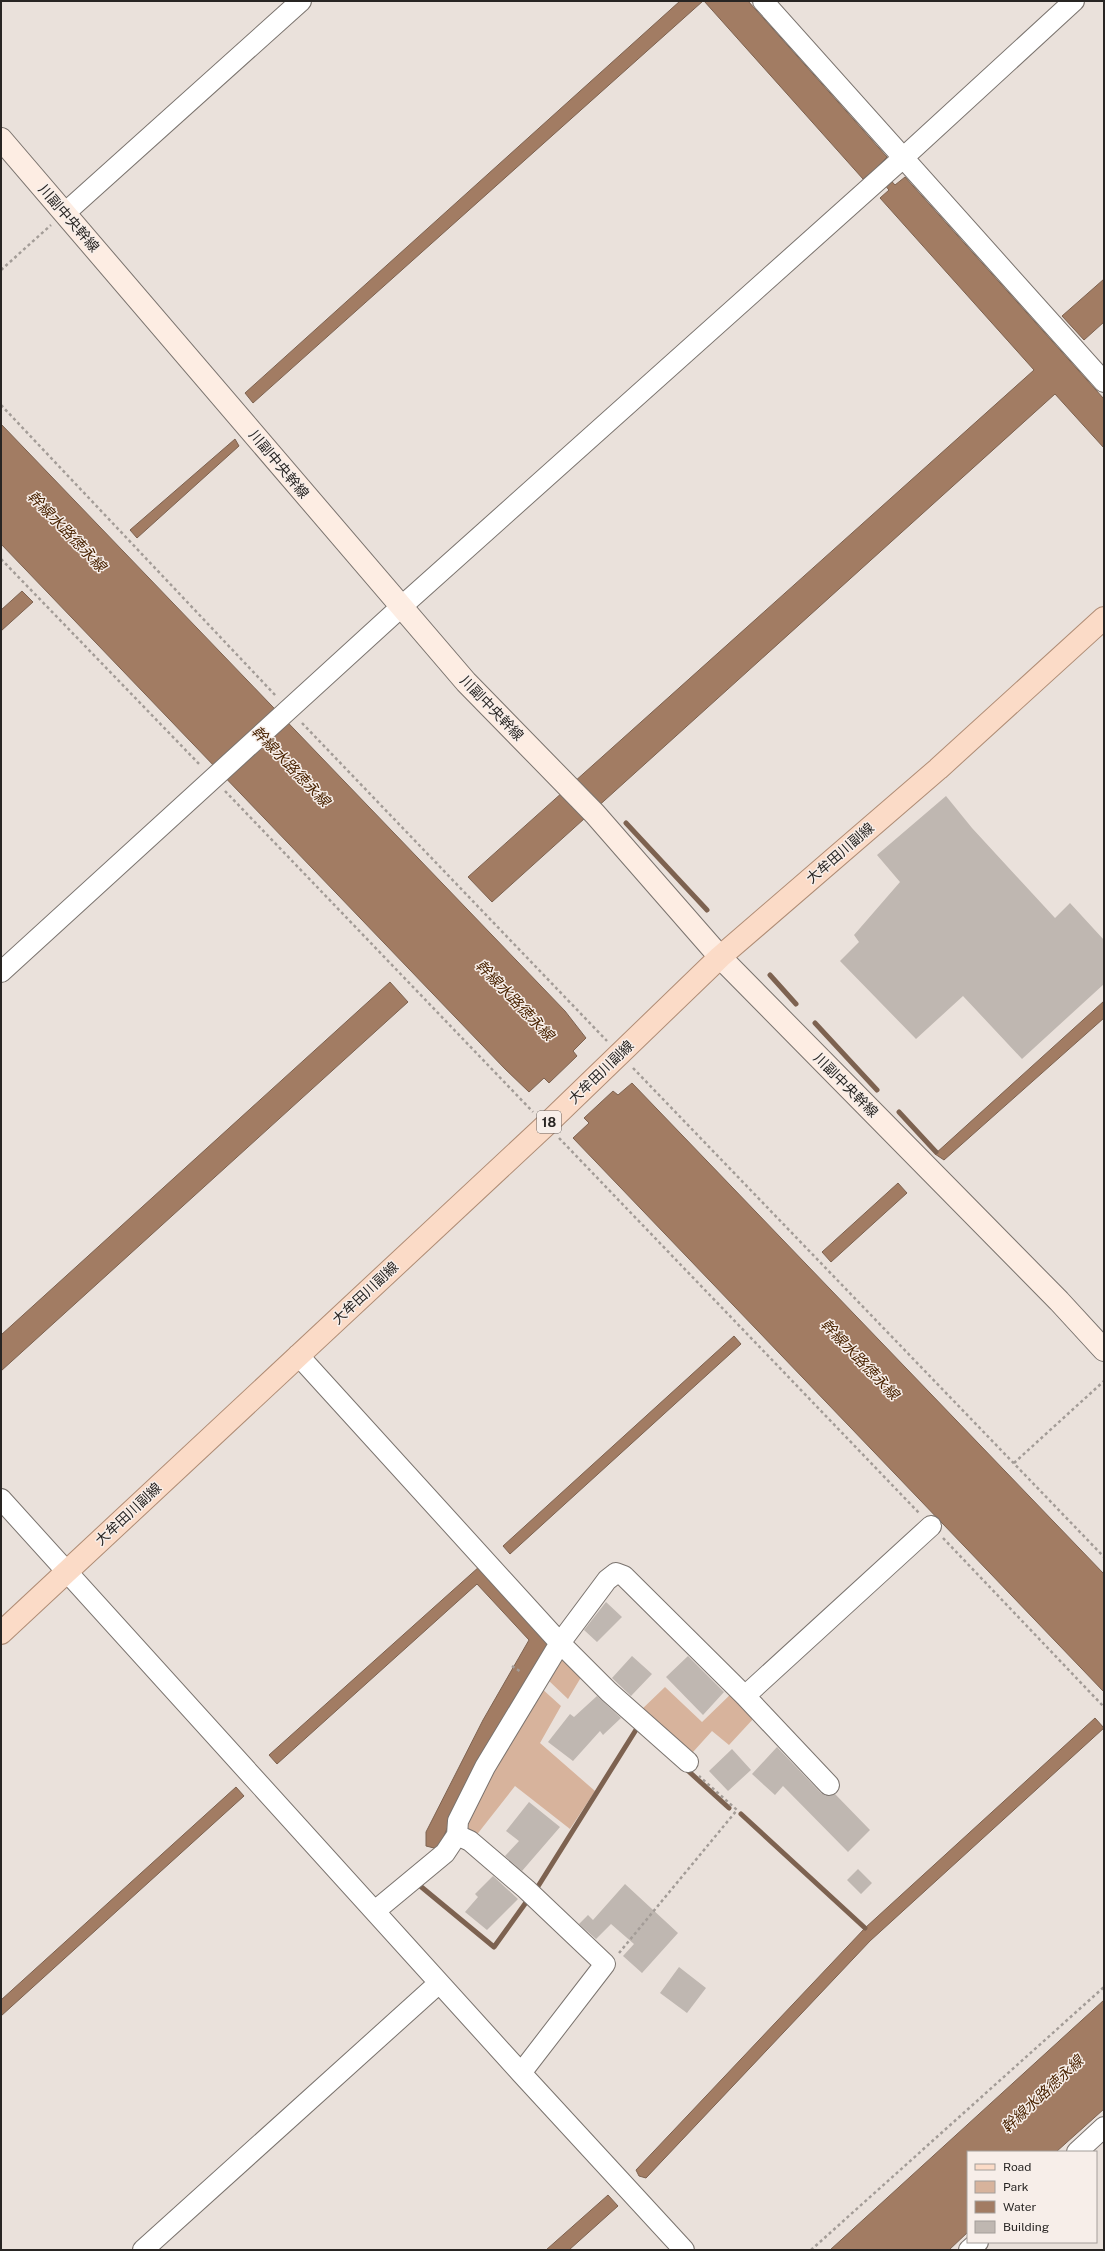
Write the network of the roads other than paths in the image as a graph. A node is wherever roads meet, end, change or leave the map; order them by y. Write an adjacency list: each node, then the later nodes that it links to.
1 (301, 1): 6 (street)
2 (763, 1): 5 (street)
3 (1074, 1): 5 (street)
4 (1, 140): 6 (street, 川副中央幹線)
5 (904, 158): 7 (street); 8 (street)
6 (65, 212): 8 (street, 川副中央幹線)
7 (1104, 382)
8 (401, 607): 10 (street, 川副中央幹線); 11 (street)
9 (1104, 618): 10 (main road, 大牟田川副線 / 18)
10 (720, 957): 12 (street, 川副中央幹線); 13 (main road, 大牟田川副線 / 18)
11 (1, 972)
12 (1104, 1350)
13 (298, 1355): 16 (main road, 大牟田川副線 / 18); 18 (street)
14 (1, 1499): 16 (street)
15 (932, 1526): 19 (street)
16 (66, 1571): 17 (main road, 大牟田川副線 / 18); 23 (street)
17 (1, 1633)
18 (560, 1643): 19 (street); 20 (street); 22 (street)
19 (745, 1696): 21 (street)
20 (694, 1767)
21 (830, 1786)
22 (457, 1834): 23 (street); 25 (street)
23 (375, 1911): 24 (street)
24 (440, 1982): 25 (street); 29 (street)
25 (521, 2073): 30 (street)
26 (1104, 2127): 27 (street)
27 (1078, 2151)
28 (977, 2243): 31 (street)
29 (144, 2250)
30 (684, 2250)
31 (969, 2250)

